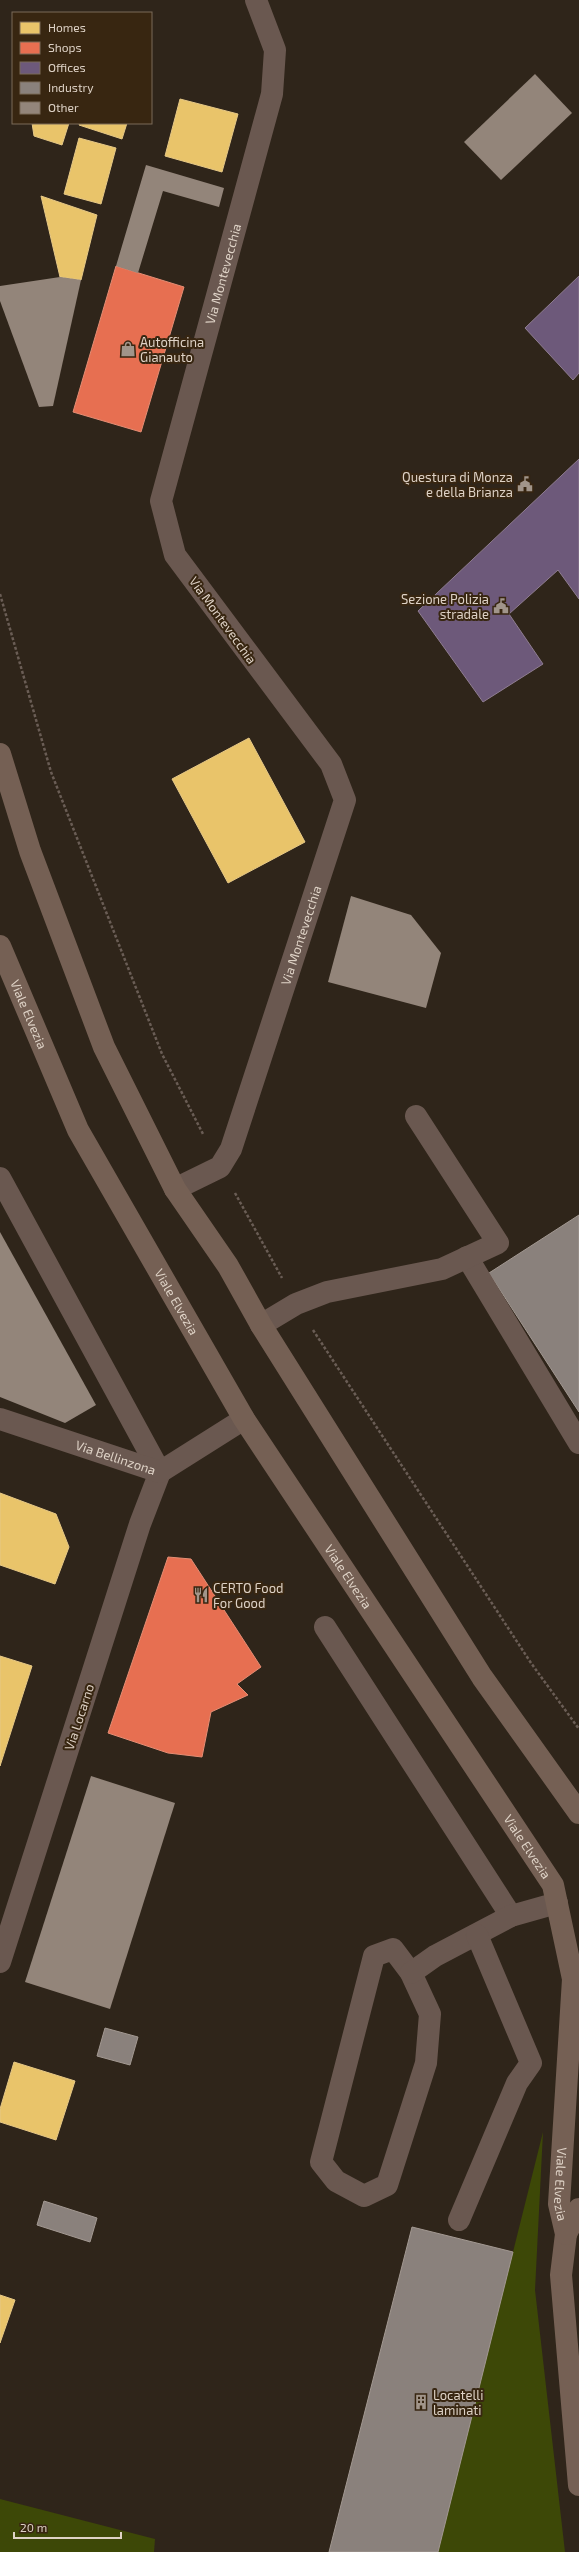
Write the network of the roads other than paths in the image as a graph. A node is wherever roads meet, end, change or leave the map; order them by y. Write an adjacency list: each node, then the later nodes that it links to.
1 (256, 0): 6 (street, Via Montevecchia)
2 (0, 754): 6 (main road)
3 (0, 946): 10 (main road, Viale Elvezia)
4 (416, 1116): 7 (street)
5 (0, 1178): 12 (street)
6 (175, 1189): 8 (main road)
7 (467, 1257): 8 (street); 11 (street)
8 (261, 1325): 14 (main road)
9 (0, 1419): 12 (street, Via Bellinzona)
10 (244, 1419): 12 (street, Via Bellinzona); 15 (main road, Viale Elvezia)
11 (579, 1443)
12 (160, 1472): 18 (street, Via Locarno)
13 (325, 1627): 16 (street)
14 (579, 1813)
15 (557, 1903): 16 (street); 22 (main road, Viale Elvezia)
16 (511, 1916): 17 (street)
17 (476, 1935): 19 (street); 21 (street)
18 (0, 1962)
19 (411, 1973): 19 (street)
20 (579, 2209): 22 (main road, Viale Elvezia)
21 (460, 2220)
22 (566, 2234): 23 (main road, Viale Elvezia)
23 (579, 2486)

